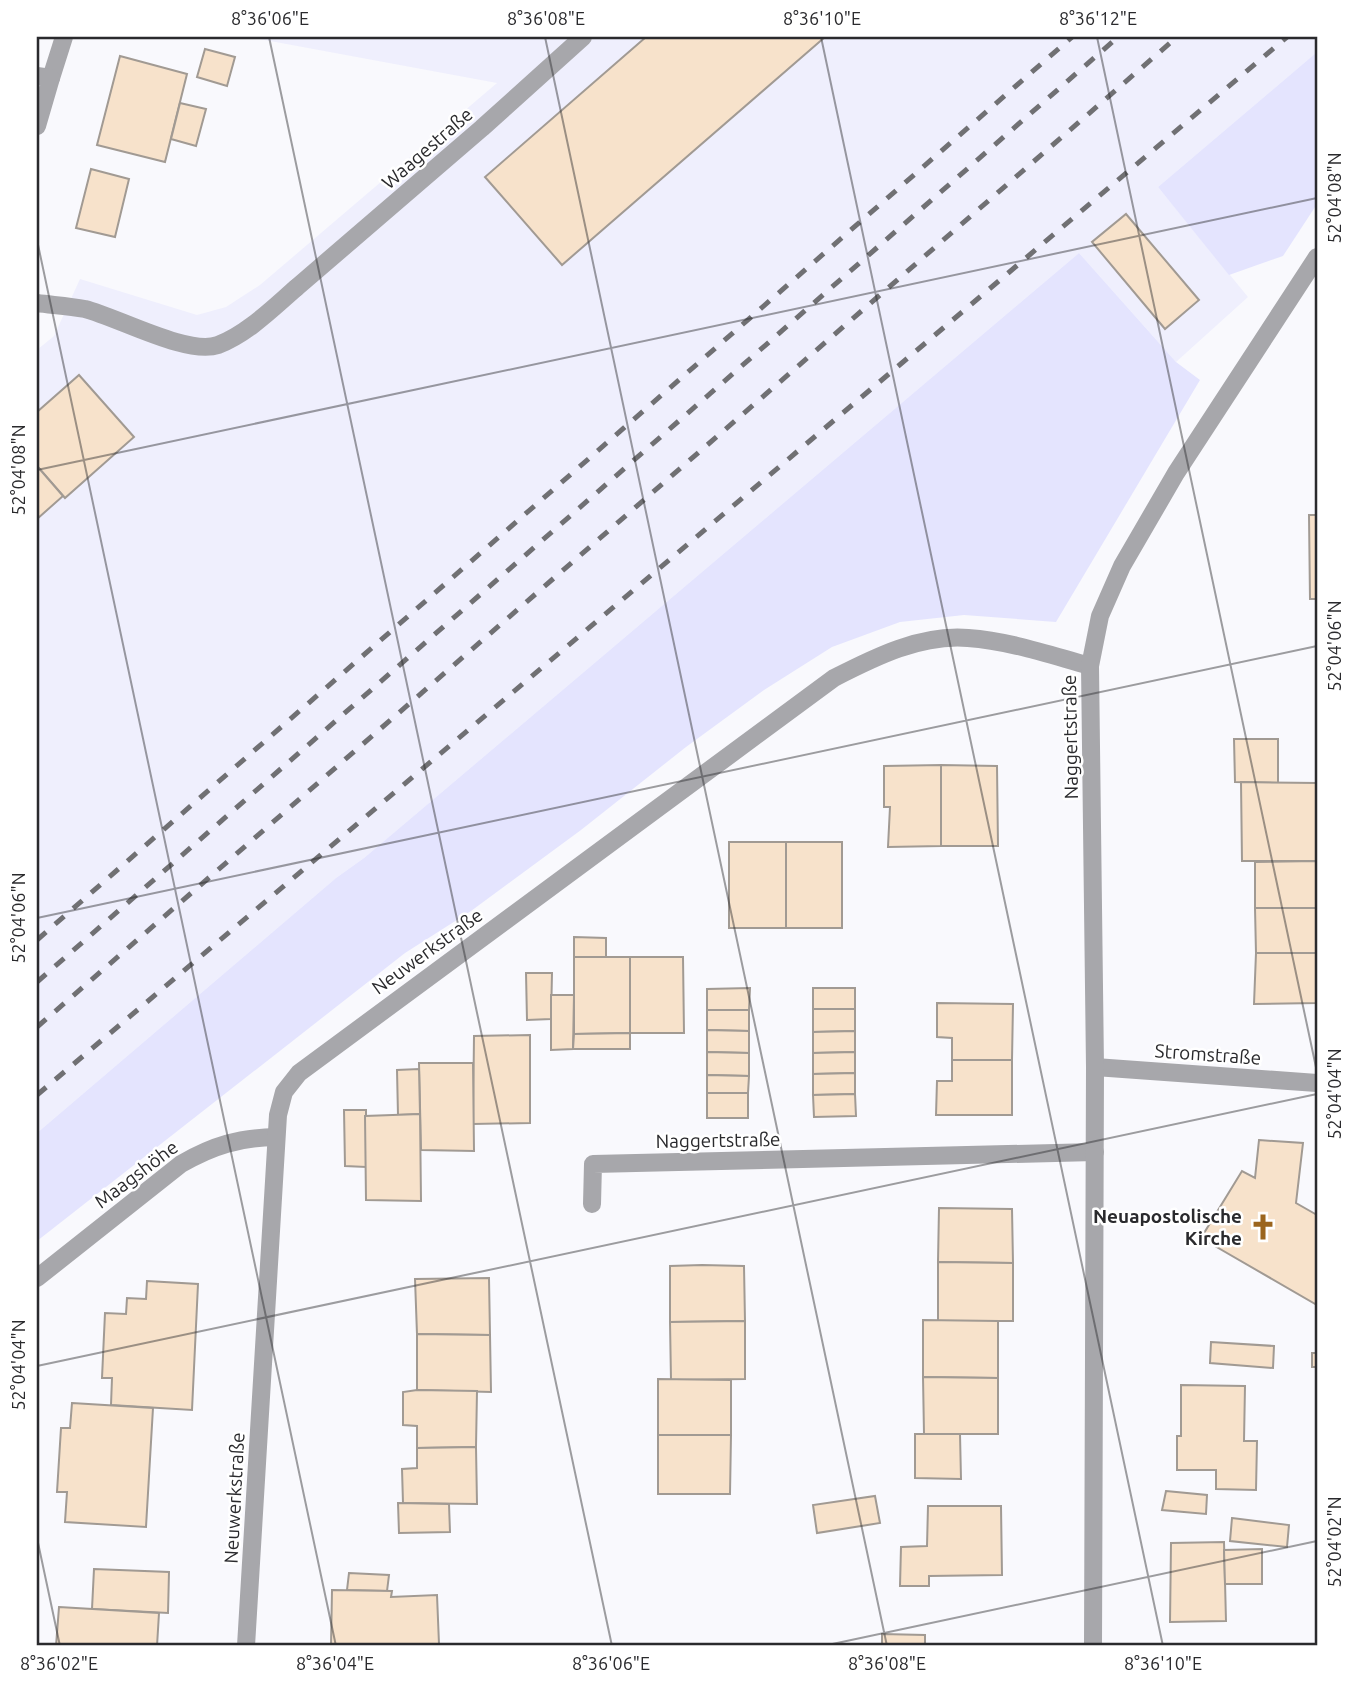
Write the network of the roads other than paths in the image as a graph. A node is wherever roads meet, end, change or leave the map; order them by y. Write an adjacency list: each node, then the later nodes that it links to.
1 (64, 37): 3 (street)
2 (583, 37): 6 (street, Waagestraße)
3 (44, 77): 4 (street)
4 (37, 126)
5 (1317, 257): 7 (street, Naggertstraße)
6 (37, 303)
7 (1090, 666): 8 (street, Naggertstraße); 10 (street, Neuwerkstraße)
8 (1095, 1067): 9 (street, Stromstraße); 11 (street, Naggertstraße)
9 (1317, 1083)
10 (276, 1137): 13 (street, Maagshöhe); 14 (street, Neuwerkstraße)
11 (1095, 1152): 12 (street, Naggertstraße); 15 (street, Naggertstraße)
12 (592, 1204)
13 (37, 1278)
14 (247, 1646)
15 (1093, 1646)

